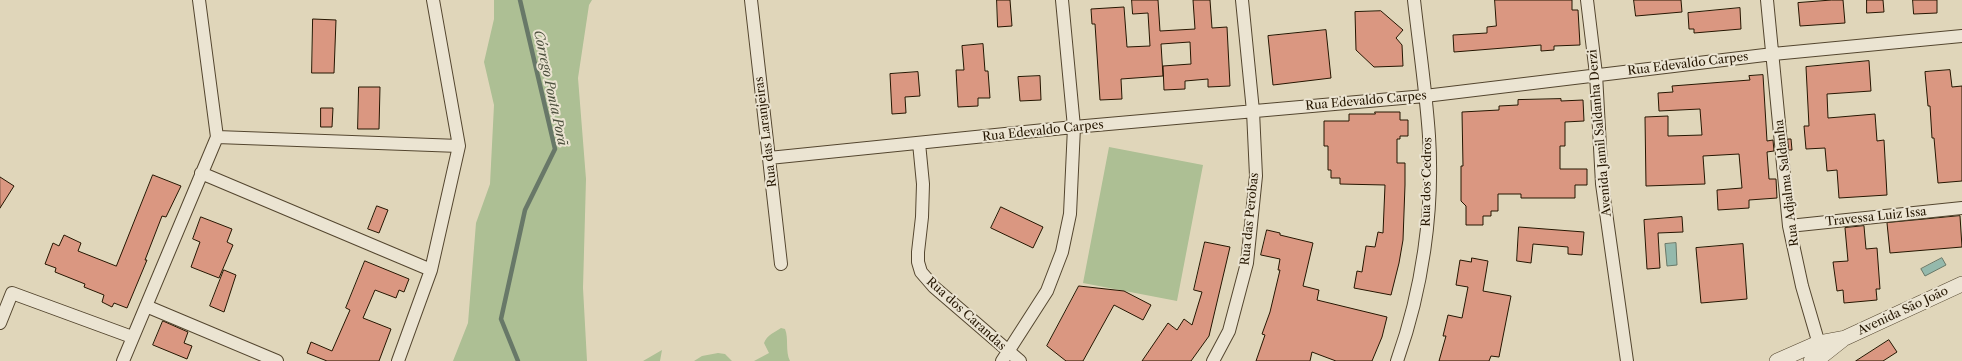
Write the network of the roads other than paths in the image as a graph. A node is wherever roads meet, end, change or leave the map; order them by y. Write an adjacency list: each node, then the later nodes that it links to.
1 (199, 0): 15 (street)
2 (433, 0): 17 (street)
3 (751, 0): 18 (street, Rua das Laranjeiras)
4 (1062, 0): 14 (street)
5 (1242, 0): 13 (street, Rua das Perobas)
6 (1414, 0): 12 (street, Rua dos Cedros)
7 (1587, 0): 11 (street, Avenida Jamil Saldanha Derzi)
8 (1767, 0): 10 (street, Rua Adjalma Saldanha)
9 (1962, 36): 10 (street, Rua Edevaldo Carpes)
10 (1773, 54): 11 (street, Rua Edevaldo Carpes); 21 (street, Rua Adjalma Saldanha)
11 (1596, 74): 12 (street, Rua Edevaldo Carpes); 36 (street, Avenida Jamil Saldanha Derzi)
12 (1424, 96): 13 (street, Rua Edevaldo Carpes); 35 (street, Rua dos Cedros)
13 (1253, 111): 14 (street, Rua Edevaldo Carpes); 34 (street, Rua das Perobas)
14 (1074, 127): 16 (street, Rua Edevaldo Carpes); 29 (street)
15 (217, 136): 17 (street); 19 (street)
16 (920, 143): 18 (street, Rua Edevaldo Carpes); 29 (street, Rua dos Carandas)
17 (459, 146): 23 (street)
18 (769, 158): 22 (street, Rua das Laranjeiras)
19 (201, 173): 23 (street); 25 (street)
20 (1962, 208): 21 (street, Travessa Luiz Issa)
21 (1789, 226): 28 (street, Rua Adjalma Saldanha)
22 (781, 264)
23 (431, 270): 32 (street)
24 (1962, 284): 28 (street, Avenida São João)
25 (146, 306): 27 (street); 31 (street)
26 (0, 323): 27 (street)
27 (132, 337): 30 (street)
28 (1820, 355): 37 (street, Avenida São João)
29 (1006, 357): 33 (street, Rua dos Carandas)
30 (123, 361)
31 (277, 361)
32 (398, 361)
33 (1020, 361)
34 (1213, 361)
35 (1397, 361)
36 (1627, 361)
37 (1777, 361)

